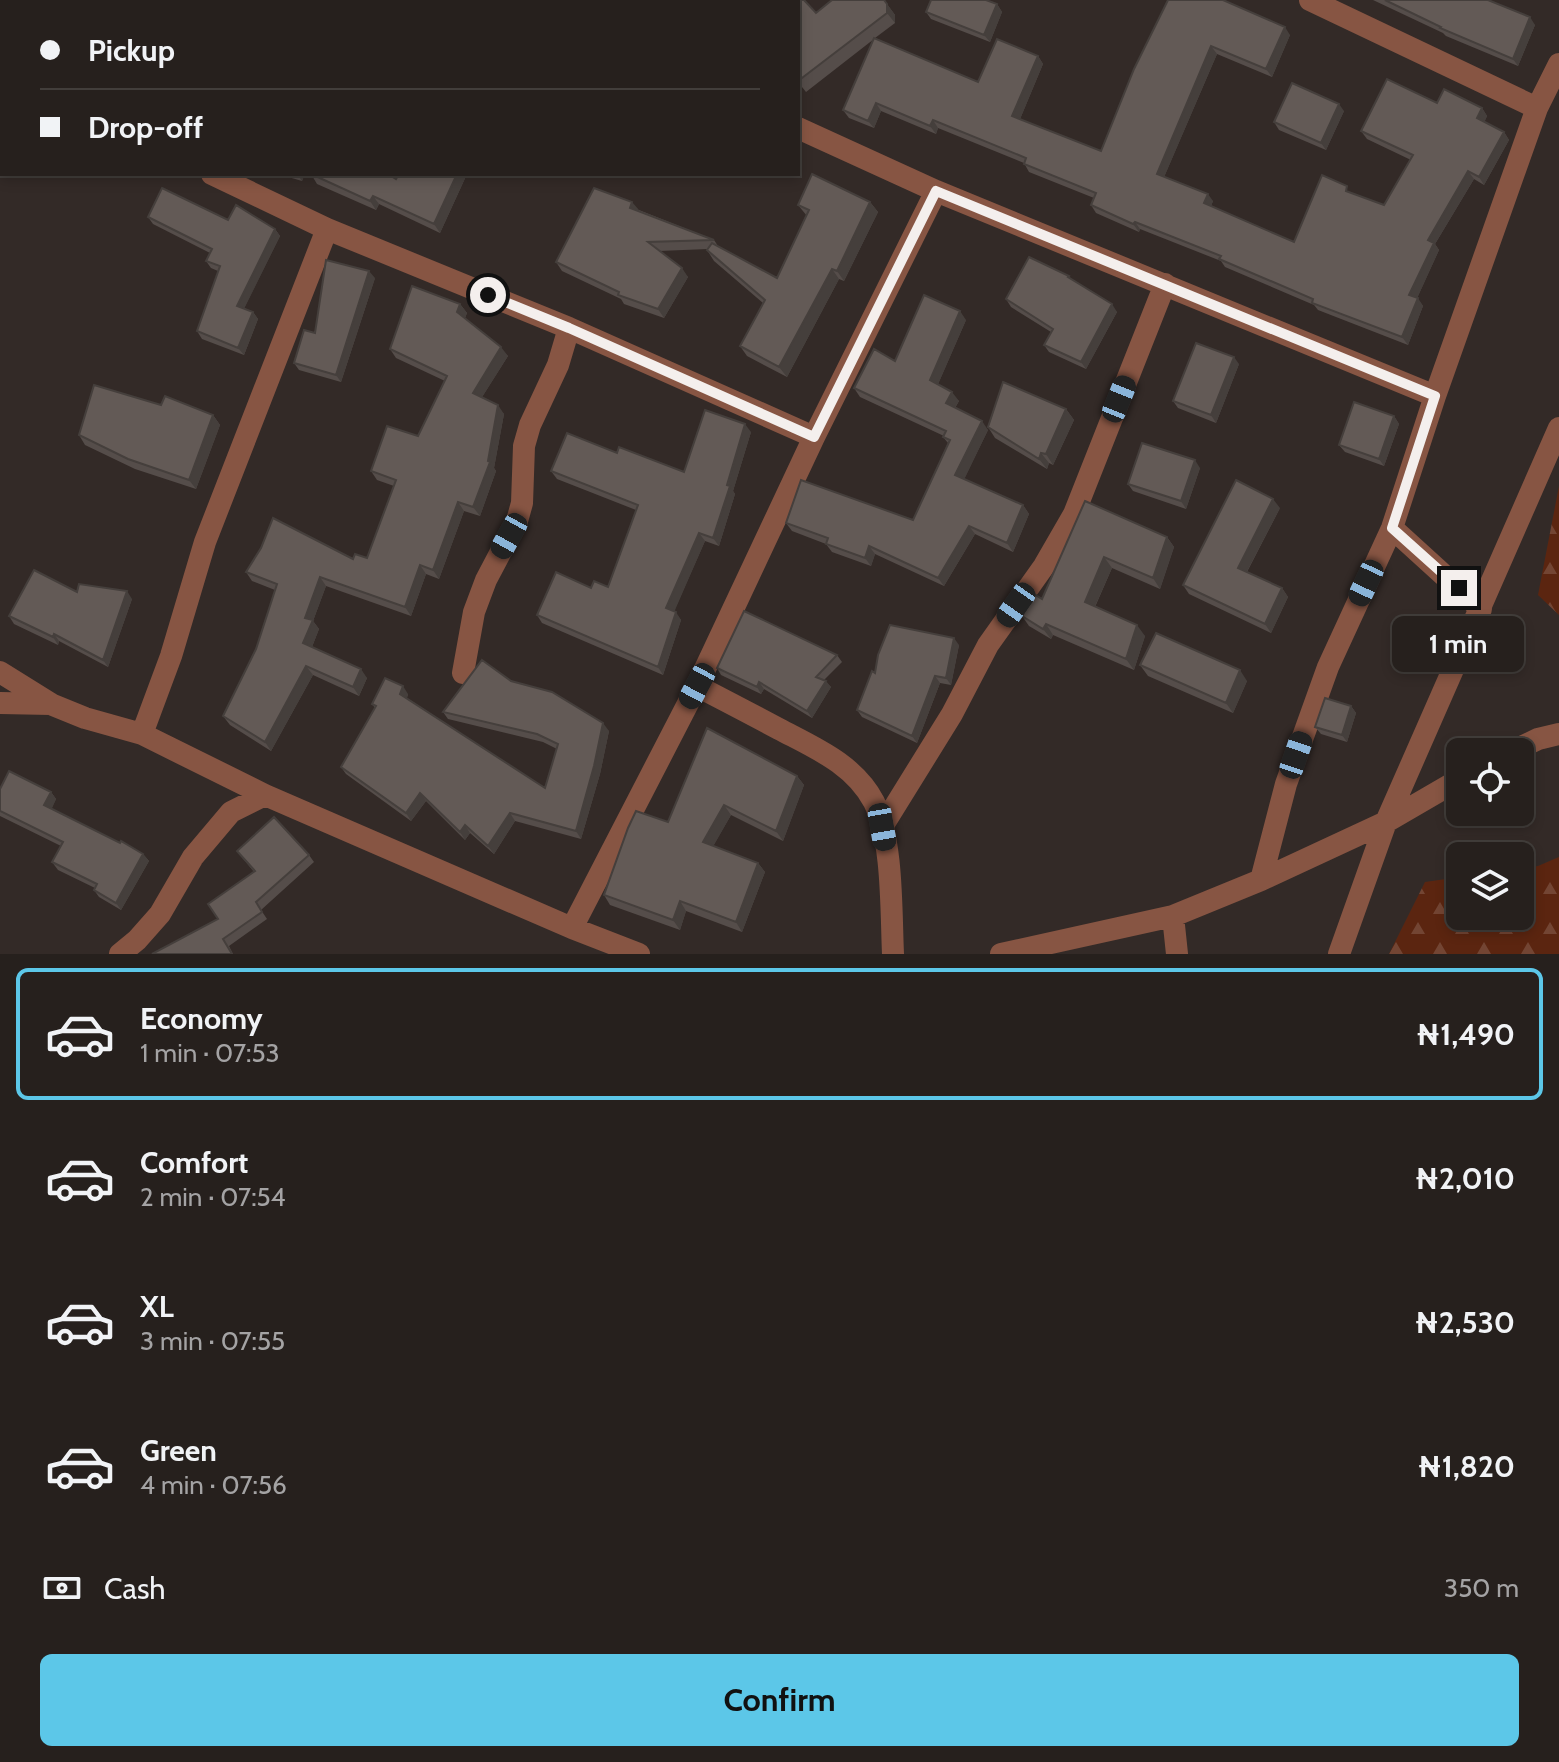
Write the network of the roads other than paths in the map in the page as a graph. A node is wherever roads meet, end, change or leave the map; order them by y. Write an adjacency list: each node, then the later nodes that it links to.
1 (1310, 0): 3 (street)
2 (1559, 64): 3 (street)
3 (1537, 108): 10 (street)
4 (800, 129): 6 (street)
5 (216, 176): 7 (street)
6 (936, 191): 8 (street); 12 (street)
7 (327, 229): 9 (street); 20 (street)
8 (1165, 284): 10 (street); 26 (street)
9 (569, 328): 12 (street); 16 (street)
10 (1435, 396): 13 (street)
11 (1559, 428): 14 (street)
12 (814, 437): 17 (street)
13 (1392, 528): 14 (street); 27 (street)
14 (1481, 609): 25 (street)
15 (0, 672): 19 (street)
16 (463, 673)
17 (697, 686): 26 (street); 29 (street)
18 (0, 703): 19 (street)
19 (53, 705): 20 (street)
20 (142, 734): 24 (street)
21 (1559, 734): 22 (street)
22 (1534, 741)
23 (1446, 787): 25 (street)
24 (265, 795): 29 (street); 30 (street)
25 (1386, 822): 27 (street); 35 (street)
26 (882, 827): 32 (street)
27 (1261, 880): 28 (street)
28 (1173, 916): 33 (street); 34 (street)
29 (572, 928): 31 (street)
30 (120, 954)
31 (639, 954)
32 (893, 954)
33 (1001, 954)
34 (1177, 954)
35 (1339, 954)

